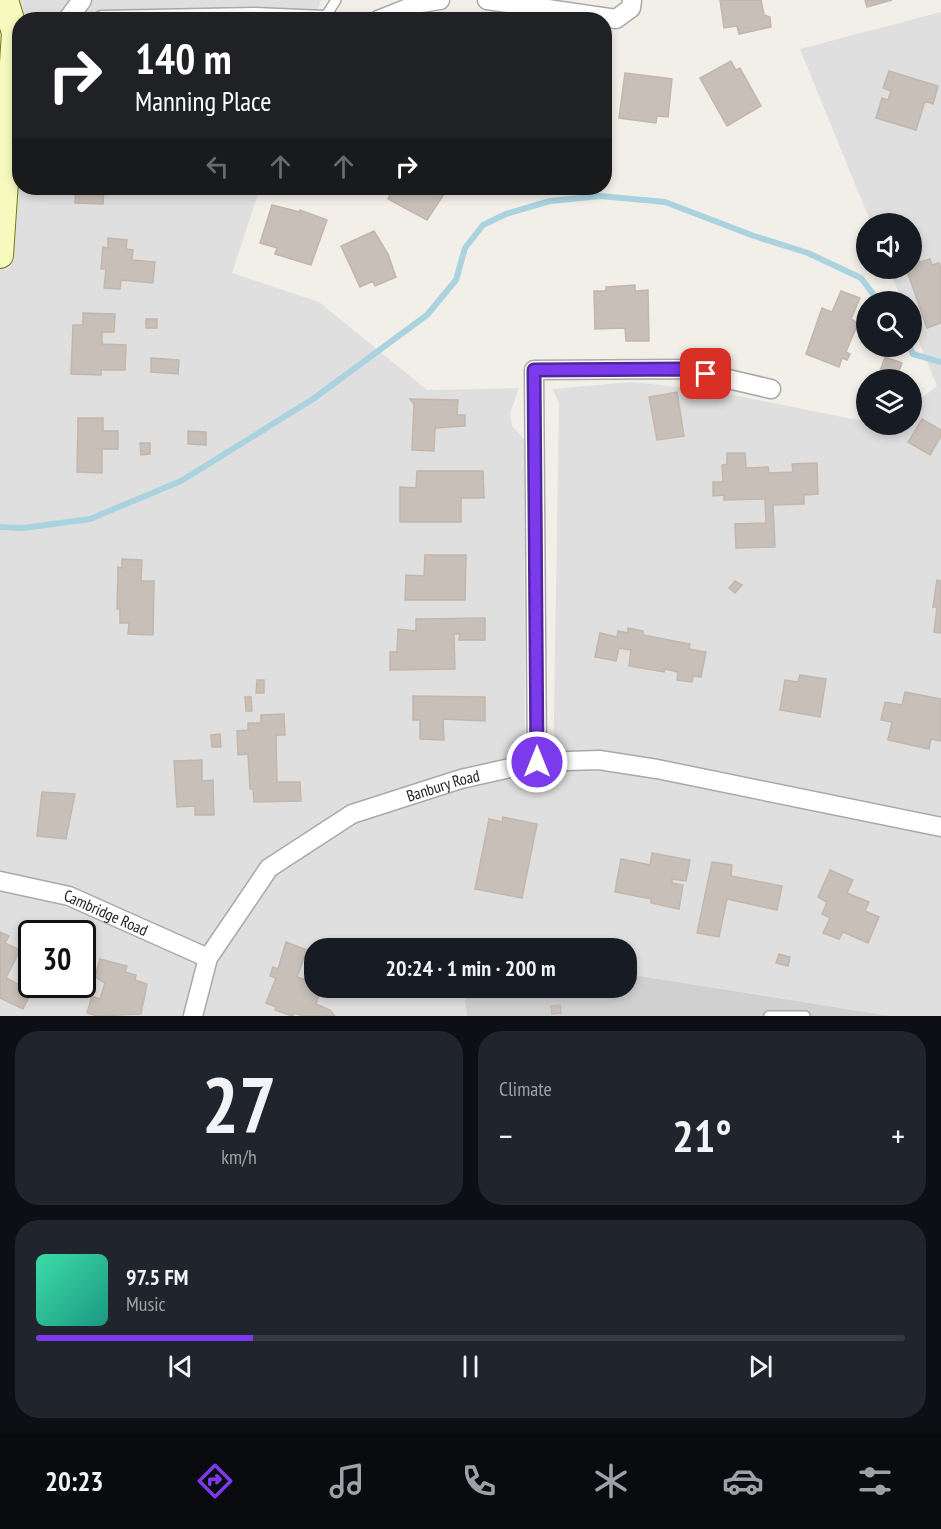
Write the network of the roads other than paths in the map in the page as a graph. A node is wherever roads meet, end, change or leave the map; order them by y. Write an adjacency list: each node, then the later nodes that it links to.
1 (5, 0): 8 (street)
2 (440, 0): 5 (street)
3 (487, 0): 6 (street)
4 (631, 4): 7 (street)
5 (398, 12)
6 (568, 12)
7 (612, 18)
8 (12, 19)
9 (12, 98): 10 (street)
10 (0, 255)
11 (771, 389): 12 (street)
12 (537, 762): 13 (street, Banbury Road); 15 (street, Banbury Road)
13 (941, 827)
14 (0, 881): 15 (street, Cambridge Road)
15 (208, 958): 16 (street, Banbury Road)
16 (193, 1016)
17 (770, 1016): 18 (lane)
18 (805, 1016)

